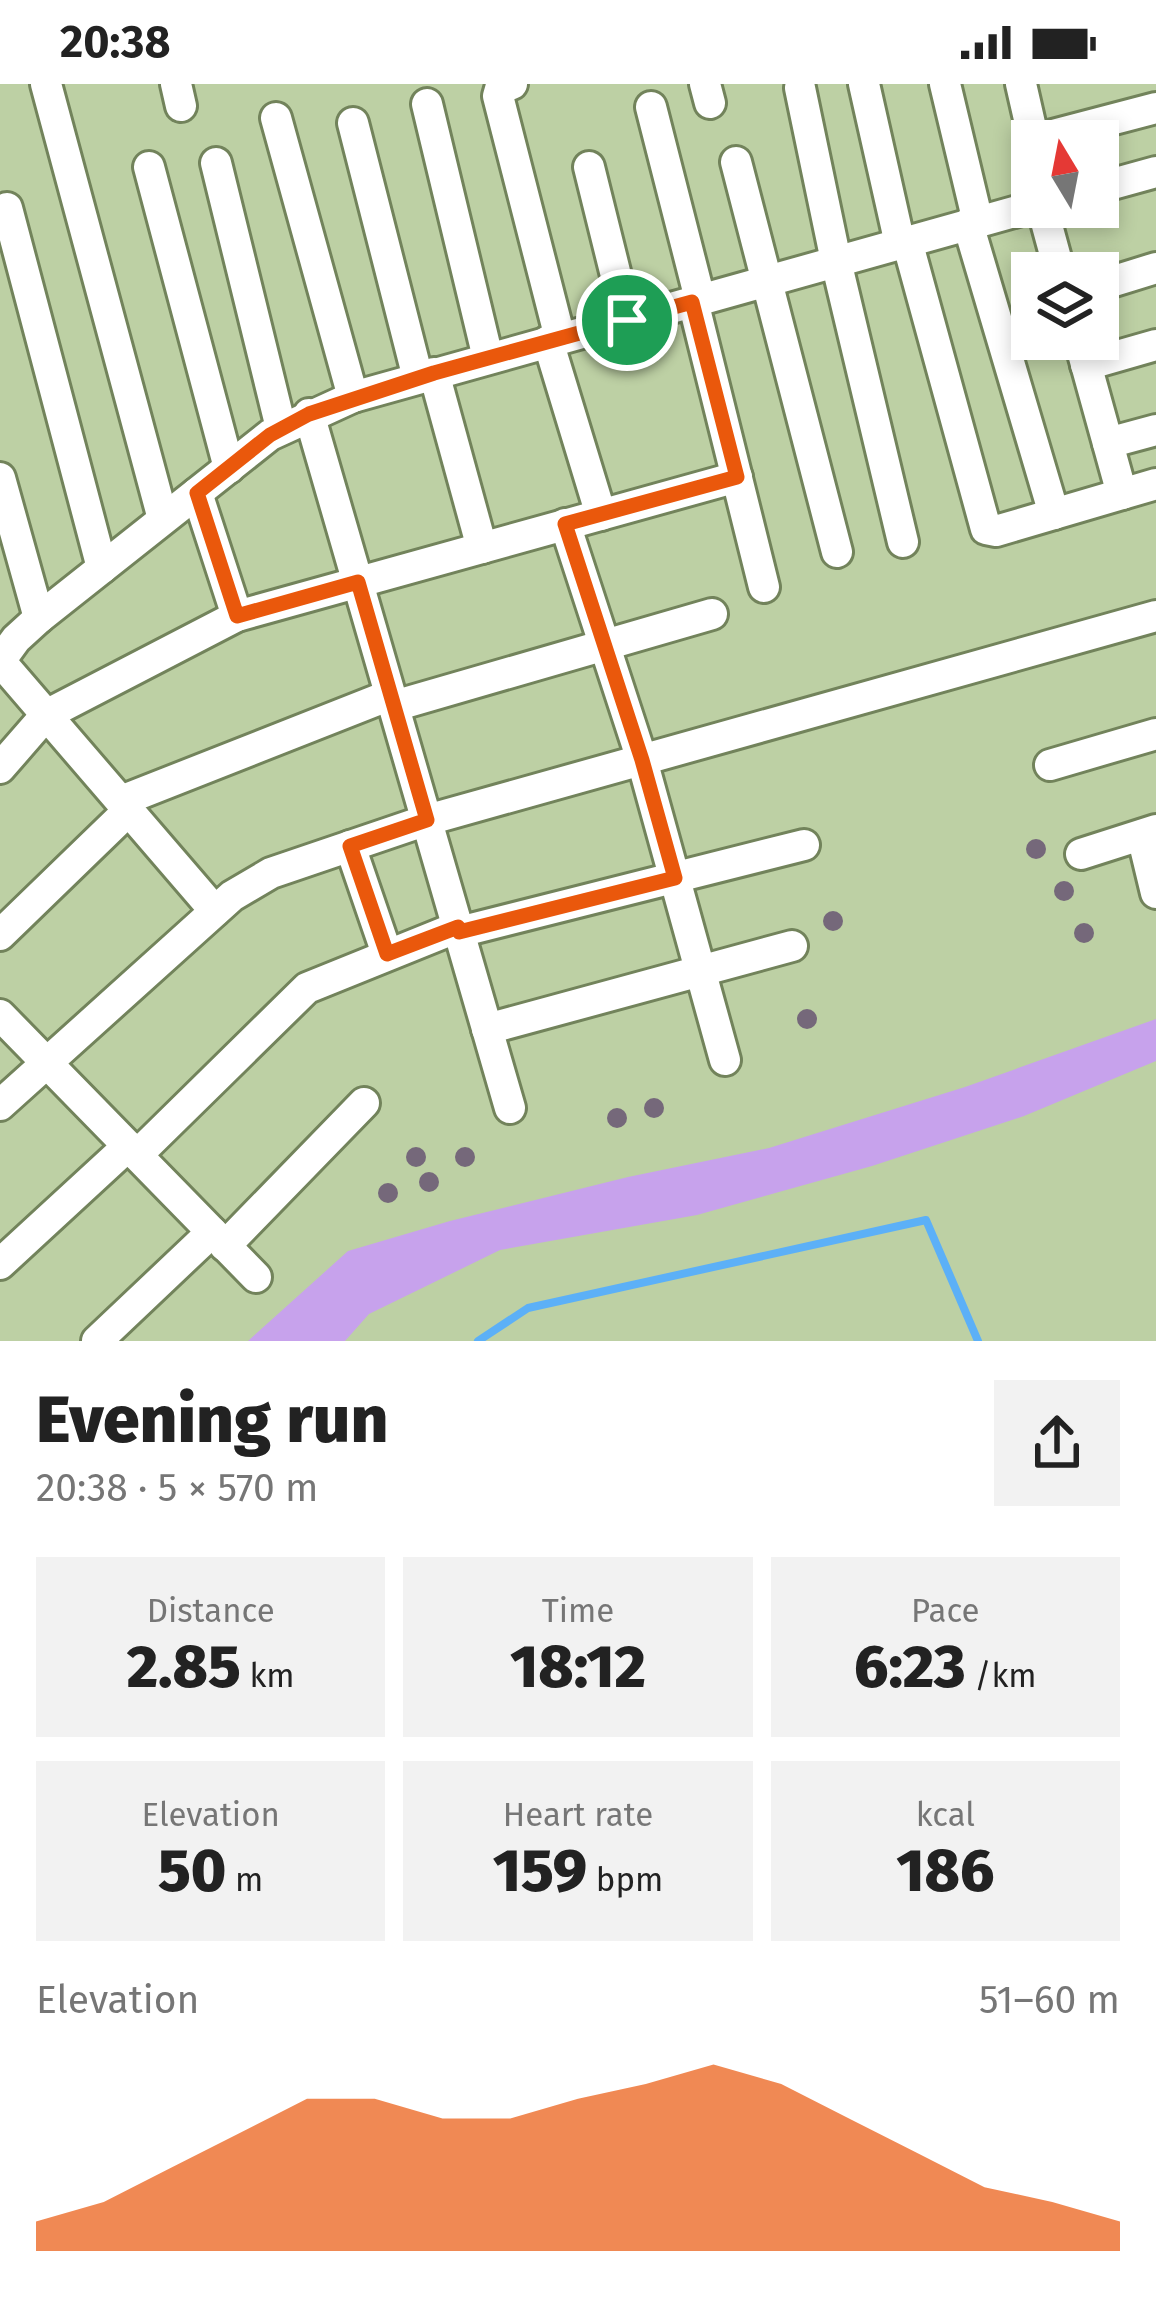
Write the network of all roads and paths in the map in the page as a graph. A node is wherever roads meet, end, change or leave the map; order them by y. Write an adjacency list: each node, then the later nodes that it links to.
1 (46, 84): 48 (street)
2 (512, 84): 30 (street)
3 (864, 84): 23 (street)
4 (945, 84): 22 (street)
5 (1021, 84): 11 (street)
6 (800, 88): 24 (street)
7 (428, 104): 33 (street)
8 (651, 107): 28 (street)
9 (1156, 108): 12 (street)
10 (276, 118): 36 (street)
11 (1029, 120)
12 (1110, 120)
13 (352, 124): 35 (street)
14 (736, 162): 27 (street)
15 (216, 163): 37 (street)
16 (149, 167): 40 (street)
17 (590, 167): 29 (street)
18 (1156, 172): 19 (street)
19 (1119, 182)
20 (7, 208): 53 (street)
21 (1011, 213): 22 (street)
22 (973, 223): 23 (street); 46 (street)
23 (904, 243): 24 (street); 46 (street)
24 (836, 261): 27 (street); 50 (street)
25 (1156, 268): 26 (street)
26 (1119, 279)
27 (766, 281): 28 (street); 52 (street)
28 (696, 300): 29 (street); 41 (street)
29 (627, 320): 30 (street)
30 (554, 340): 33 (street); 47 (street)
31 (1156, 345): 32 (street)
32 (1119, 348)
33 (488, 358): 35 (street)
34 (1084, 360): 39 (street)
35 (426, 376): 36 (street); 51 (street)
36 (353, 397): 37 (street)
37 (295, 421): 40 (street); 54 (street)
38 (1156, 430): 39 (street)
39 (1108, 443): 45 (street)
40 (229, 467): 44 (street)
41 (737, 477): 47 (street); 55 (street)
42 (0, 478): 59 (street)
43 (1156, 484): 45 (street)
44 (197, 493): 48 (street); 57 (street)
45 (1122, 494): 46 (street)
46 (1054, 514)
47 (601, 515): 49 (street)
48 (164, 519): 53 (street)
49 (565, 524): 51 (street); 60 (street)
50 (903, 542)
51 (482, 548): 54 (street)
52 (837, 552)
53 (102, 568): 59 (street)
54 (358, 582): 57 (street); 62 (street)
55 (764, 586)
56 (712, 614): 60 (street)
57 (237, 616): 63 (street)
58 (1156, 616): 65 (street)
59 (39, 618): 61 (street)
60 (605, 643): 62 (street); 65 (street)
61 (0, 661): 63 (street)
62 (392, 700): 68 (street); 69 (street)
63 (46, 715): 67 (street); 68 (street)
64 (1156, 734): 66 (street)
65 (642, 760): 69 (street); 74 (street)
66 (1049, 765)
67 (0, 767)
68 (125, 806): 76 (street); 78 (street)
69 (427, 820): 72 (street); 77 (street)
70 (1149, 832): 73 (street); 75 (street)
71 (804, 845): 74 (street)
72 (350, 846): 76 (street); 80 (street)
73 (1081, 854)
74 (675, 878): 77 (street); 81 (street)
75 (1156, 893)
76 (215, 910): 85 (street)
77 (459, 930): 80 (street); 83 (street)
78 (0, 934)
79 (791, 946): 81 (street)
80 (387, 954): 89 (street)
81 (700, 971): 83 (street); 84 (street)
82 (0, 1015): 85 (street)
83 (488, 1030): 88 (street)
84 (724, 1060)
85 (45, 1061): 87 (street); 89 (street)
86 (364, 1103): 90 (street)
87 (0, 1106)
88 (510, 1108)
89 (132, 1150): 90 (street); 91 (street)
90 (219, 1239): 92 (street); 93 (street)
91 (0, 1264)
92 (256, 1277)
93 (97, 1341)

